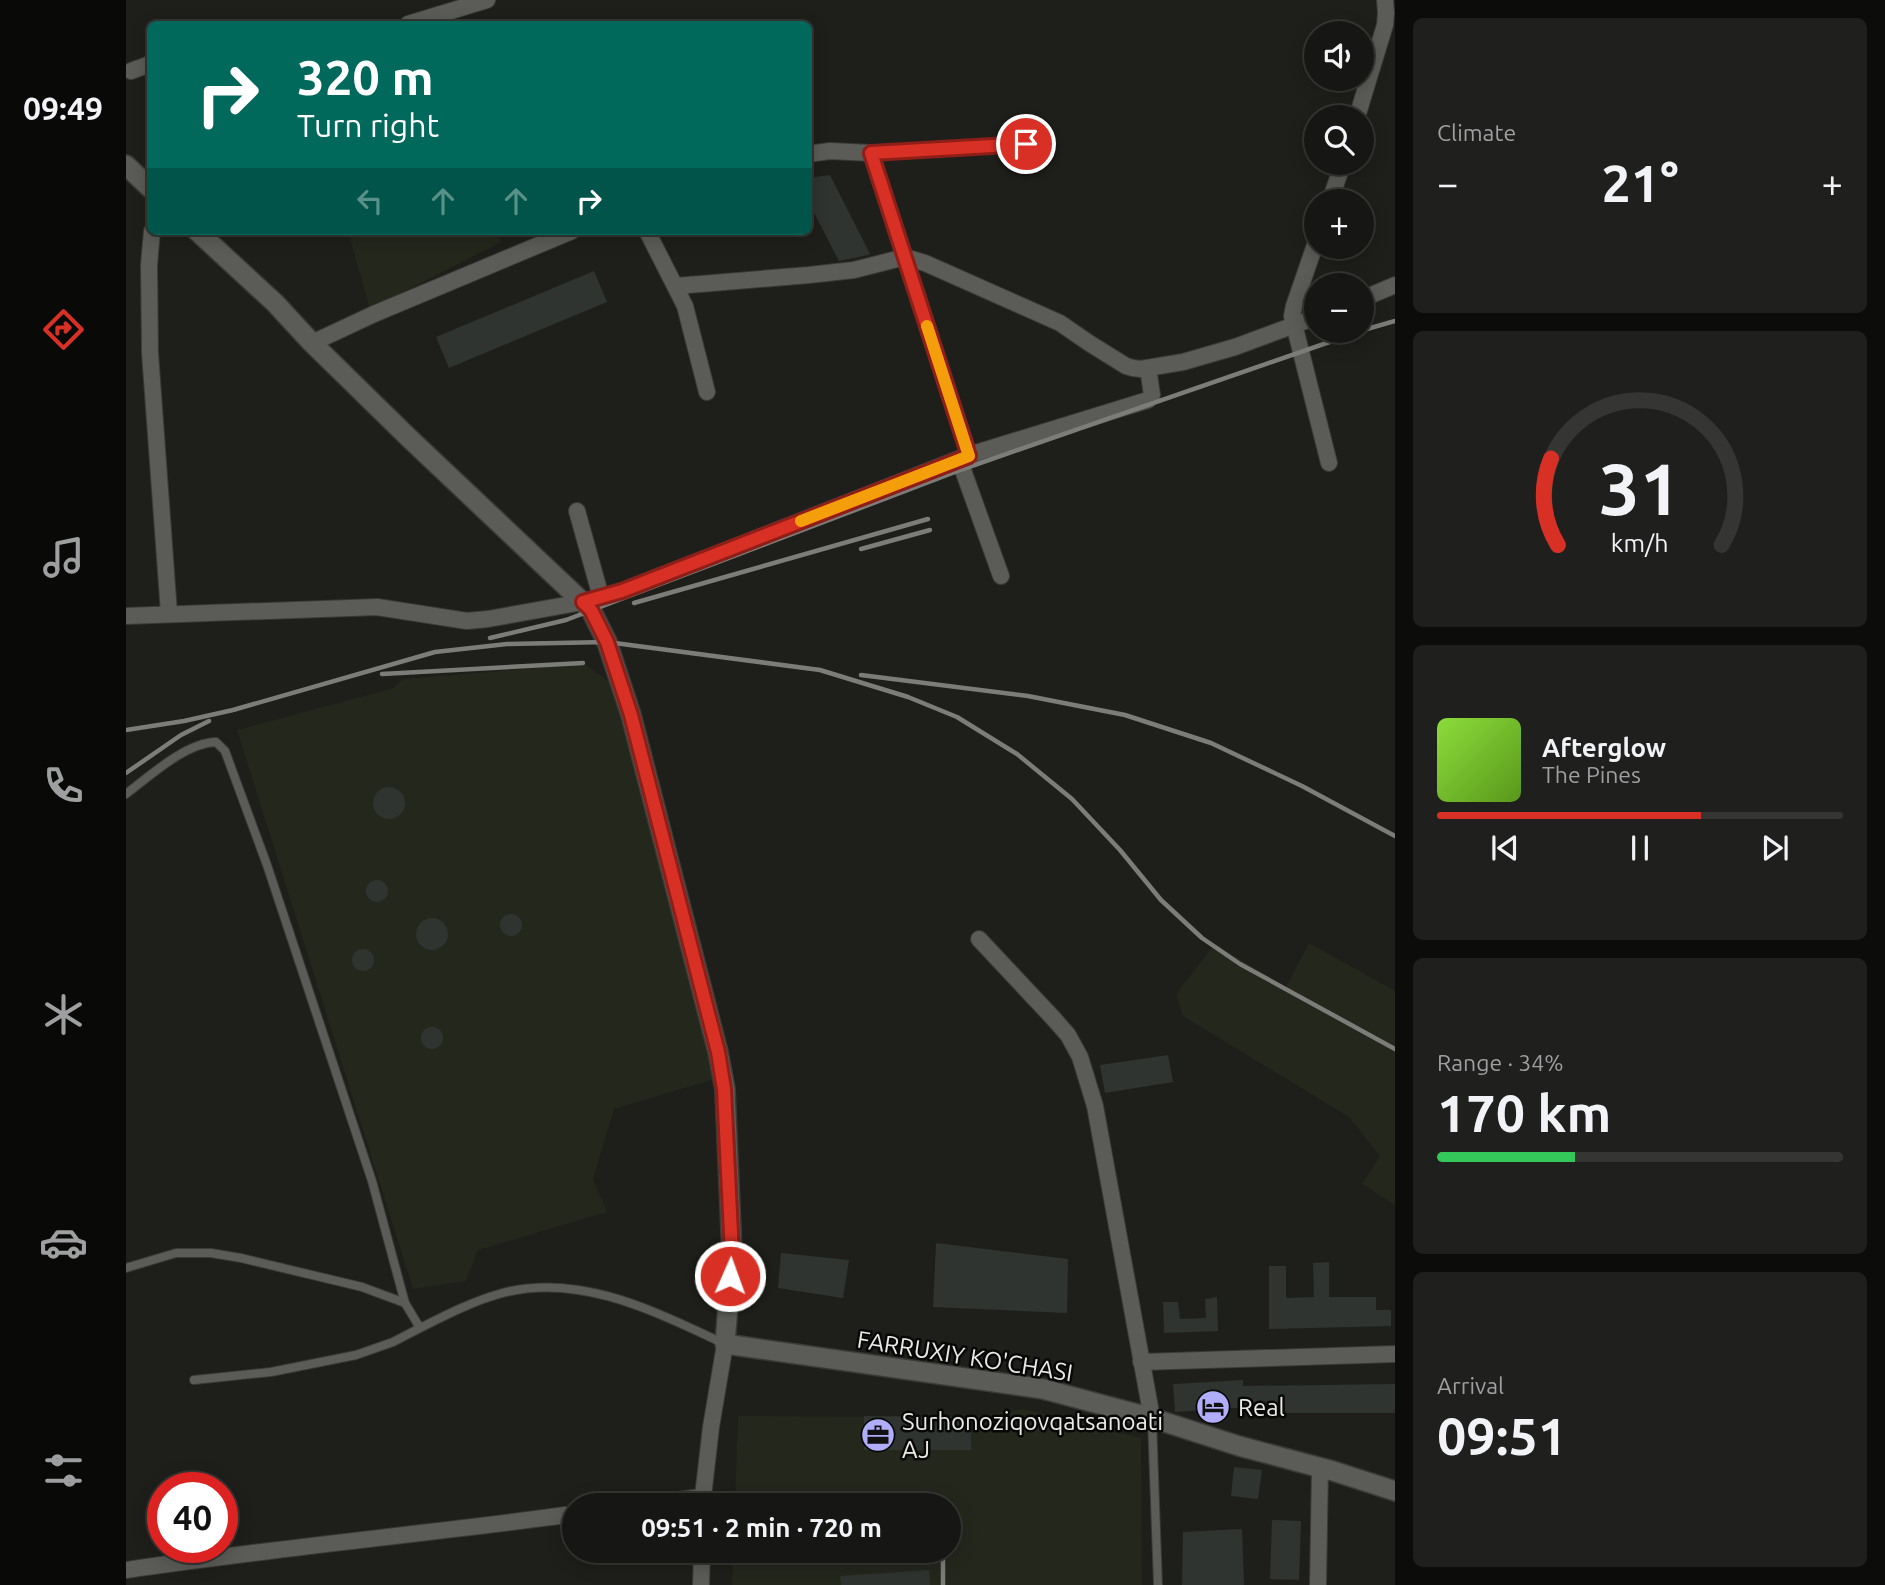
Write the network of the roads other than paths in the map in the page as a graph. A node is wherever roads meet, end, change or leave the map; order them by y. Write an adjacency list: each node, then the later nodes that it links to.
1 (487, 0): 3 (street)
2 (1385, 0): 6 (street)
3 (418, 21)
4 (147, 65): 5 (street)
5 (131, 71)
6 (1361, 105)
7 (1026, 144): 9 (lane)
8 (812, 153): 9 (street)
9 (871, 153): 16 (street)
10 (126, 165): 11 (street)
11 (147, 185)
12 (152, 235): 31 (street)
13 (201, 235): 23 (street)
14 (562, 235): 23 (street)
15 (649, 235): 19 (street)
16 (905, 257): 19 (street); 24 (street); 26 (street)
17 (1310, 259): 22 (street)
18 (1395, 285): 20 (street)
19 (676, 286): 25 (street)
20 (1374, 294)
21 (1304, 322): 22 (street)
22 (1293, 326): 24 (street); 27 (street)
23 (312, 343): 30 (street)
24 (1148, 368): 26 (street)
25 (707, 391)
26 (964, 457): 29 (street); 30 (street)
27 (1329, 463)
28 (577, 511): 30 (street)
29 (1001, 576)
30 (592, 600): 31 (street); 38 (street)
31 (169, 613): 32 (street)
32 (126, 616)
33 (126, 794): 36 (lane)
34 (979, 939): 40 (street)
35 (126, 1268): 36 (lane)
36 (405, 1303): 37 (lane)
37 (420, 1328): 38 (lane); 41 (lane)
38 (725, 1344): 42 (street, FARRUXIY KO'CHASI); 45 (street)
39 (1395, 1354): 40 (street)
40 (1142, 1362): 42 (street)
41 (194, 1380)
42 (1152, 1418): 43 (street, FARRUXIY KO'CHASI); 50 (lane)
43 (1320, 1468): 44 (street, FARRUXIY KO'CHASI); 51 (street)
44 (1395, 1491)
45 (703, 1493)
46 (562, 1516): 48 (street)
47 (702, 1563): 49 (street)
48 (126, 1570)
49 (701, 1585)
50 (1158, 1585)
51 (1318, 1585)

